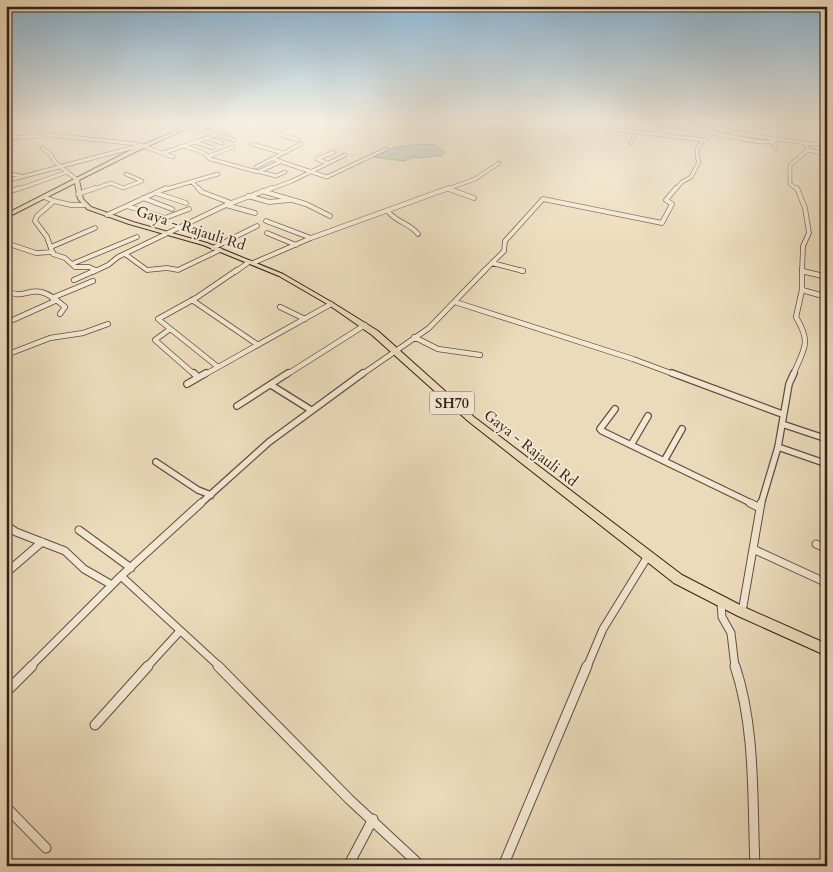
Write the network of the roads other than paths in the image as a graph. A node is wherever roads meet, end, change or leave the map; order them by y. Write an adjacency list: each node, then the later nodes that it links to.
1 (66, 165): 12 (street)
2 (106, 165): 22 (main road)
3 (234, 165): 16 (street)
4 (262, 165): 13 (street)
5 (274, 165): 16 (street)
6 (289, 165): 14 (street)
7 (324, 165): 14 (street)
8 (356, 165): 14 (street)
9 (496, 165): 25 (street)
10 (698, 165): 62 (street)
11 (790, 165): 66 (street)
12 (61, 166): 15 (street); 21 (street)
13 (256, 167)
14 (311, 171): 26 (street)
15 (67, 172): 22 (street); 28 (street)
16 (259, 172): 17 (street)
17 (285, 172)
18 (6, 173): 21 (street)
19 (126, 174): 29 (street)
20 (218, 174): 24 (street)
21 (24, 176): 23 (street)
22 (77, 180): 29 (main road); 31 (main road)
23 (6, 181)
24 (192, 182): 27 (street); 37 (street)
25 (449, 189): 33 (street); 43 (street)
26 (262, 190): 30 (street); 34 (street)
27 (156, 192): 32 (street); 36 (street)
28 (6, 193)
29 (78, 194): 39 (main road)
30 (248, 196): 34 (street); 37 (street)
31 (44, 197): 35 (street); 46 (main road)
32 (143, 198): 40 (street); 41 (street)
33 (474, 198)
34 (293, 200): 47 (street)
35 (54, 202): 39 (street); 59 (street)
36 (186, 203)
37 (231, 203): 38 (street)
38 (226, 205): 44 (street); 51 (street)
39 (85, 206): 45 (main road, Gaya - Rajauli Rd / SH70)
40 (127, 206): 42 (street); 45 (street)
41 (172, 209)
42 (189, 209)
43 (388, 210): 53 (street); 55 (street)
44 (255, 213)
45 (107, 215): 51 (main road, Gaya - Rajauli Rd / SH70)
46 (6, 216)
47 (330, 216)
48 (266, 221): 55 (street)
49 (257, 226): 58 (street)
50 (95, 228): 59 (street)
51 (169, 233): 58 (main road, Gaya - Rajauli Rd / SH70); 60 (street)
52 (267, 233): 57 (street)
53 (418, 234)
54 (137, 238): 63 (street)
55 (311, 238): 57 (street)
56 (6, 243): 59 (street)
57 (296, 245): 61 (street)
58 (217, 249): 60 (street); 61 (main road, Gaya - Rajauli Rd / SH70)
59 (52, 250): 63 (street)
60 (125, 254): 64 (street)
61 (251, 263): 74 (street); 76 (main road, Gaya - Rajauli Rd / SH70)
62 (492, 263): 65 (street); 75 (street)
63 (72, 264): 64 (street)
64 (96, 270): 68 (street)
65 (523, 271)
66 (802, 271): 67 (street); 71 (street)
67 (827, 277)
68 (74, 280)
69 (93, 281): 73 (street)
70 (6, 290): 73 (street)
71 (802, 290): 72 (street); 96 (street)
72 (827, 297)
73 (54, 300): 78 (street); 80 (street)
74 (192, 300): 83 (street); 85 (street)
75 (455, 302): 84 (street); 96 (street)
76 (331, 304): 79 (street); 82 (main road, Gaya - Rajauli Rd / SH70)
77 (280, 307): 79 (street)
78 (60, 314)
79 (305, 319): 85 (street)
80 (6, 323)
81 (108, 324): 87 (street)
82 (365, 325): 86 (main road, Gaya - Rajauli Rd / SH70); 92 (street)
83 (170, 329): 89 (street); 90 (street)
84 (414, 337): 86 (street); 88 (street)
85 (258, 344): 89 (street)
86 (394, 351): 95 (street); 114 (main road, Gaya - Rajauli Rd / SH70)
87 (6, 355)
88 (480, 355)
89 (218, 367): 90 (street)
90 (198, 377): 91 (street)
91 (187, 384)
92 (271, 385): 93 (street); 95 (street)
93 (237, 406)
94 (615, 409): 101 (street)
95 (311, 410): 106 (street)
96 (782, 414): 98 (street)
97 (648, 416): 101 (street)
98 (782, 424): 100 (street); 102 (street)
99 (682, 429): 103 (street)
100 (827, 440)
101 (631, 445): 103 (street)
102 (778, 447): 105 (street); 107 (street)
103 (664, 461): 107 (street)
104 (156, 462): 106 (street)
105 (827, 464)
106 (212, 495): 115 (street)
107 (760, 508): 113 (street)
108 (6, 525): 110 (street)
109 (79, 530): 115 (street)
110 (42, 542): 116 (street); 119 (street)
111 (816, 544): 112 (street)
112 (827, 548)
113 (753, 549): 118 (street); 121 (street)
114 (648, 556): 120 (main road, Gaya - Rajauli Rd / SH70); 131 (street)
115 (131, 568): 117 (street)
116 (6, 573)
117 (121, 576): 119 (street); 122 (street)
118 (827, 583)
119 (112, 585): 124 (street)
120 (721, 603): 121 (main road, Gaya - Rajauli Rd / SH70); 132 (street)
121 (742, 612): 123 (main road, Gaya - Rajauli Rd / SH70)
122 (180, 631): 125 (street); 127 (street)
123 (827, 650)
124 (6, 692)
125 (96, 725)
126 (6, 807): 128 (street)
127 (373, 819): 129 (street); 130 (street)
128 (46, 848)
129 (348, 866)
130 (421, 866)
131 (503, 866)
132 (755, 866)

